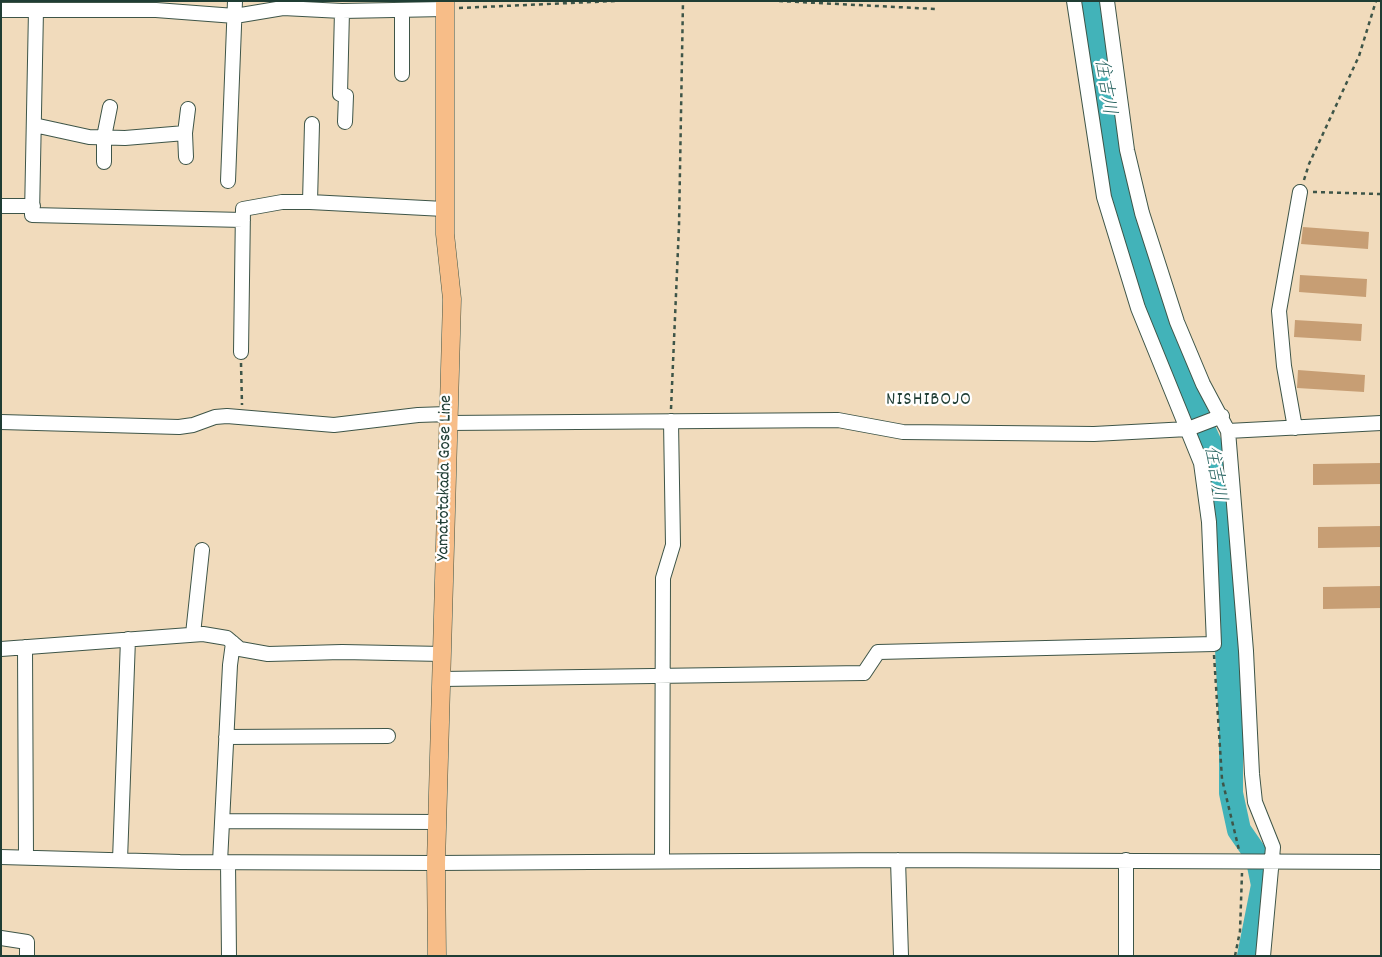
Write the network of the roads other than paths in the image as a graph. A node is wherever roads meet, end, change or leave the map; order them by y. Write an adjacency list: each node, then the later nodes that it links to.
1 (235, 1): 10 (street)
2 (1074, 1): 35 (street)
3 (1107, 1): 29 (street)
4 (287, 5): 9 (street); 10 (street)
5 (445, 5): 8 (street); 26 (main road, Yamatotakada Gose Line)
6 (1, 10): 7 (street)
7 (36, 10): 10 (street); 16 (street)
8 (402, 10): 9 (street); 11 (street)
9 (342, 11): 14 (street)
10 (235, 16): 21 (street)
11 (402, 74)
12 (110, 107): 18 (street)
13 (188, 109): 17 (street)
14 (345, 122)
15 (312, 124): 23 (street)
16 (34, 125): 18 (street); 25 (street)
17 (185, 133): 18 (street); 19 (street)
18 (104, 137): 20 (street)
19 (186, 157)
20 (104, 162)
21 (228, 180)
22 (1300, 192): 34 (street)
23 (310, 202): 26 (street); 27 (street)
24 (1, 206): 25 (street)
25 (33, 206): 27 (street)
26 (444, 209): 30 (main road, Yamatotakada Gose Line)
27 (243, 220): 28 (street)
28 (241, 352)
29 (1222, 416): 35 (street); 36 (street)
30 (447, 419): 31 (street); 32 (street); 43 (main road, Yamatotakada Gose Line)
31 (671, 421): 35 (street); 44 (street)
32 (1, 422)
33 (1381, 423): 34 (street)
34 (1296, 428): 36 (street)
35 (1188, 429): 44 (street)
36 (1228, 430): 57 (street)
37 (202, 550): 38 (street)
38 (193, 634): 39 (street); 40 (street)
39 (128, 638): 41 (street); 52 (street)
40 (233, 643): 43 (street); 47 (street)
41 (25, 647): 42 (street); 50 (street)
42 (1, 649)
43 (443, 654): 45 (main road, Yamatotakada Gose Line)
44 (664, 676): 45 (street); 53 (street)
45 (442, 679): 49 (main road, Yamatotakada Gose Line)
46 (388, 736): 47 (street)
47 (226, 737): 48 (street)
48 (222, 820): 49 (street); 56 (street)
49 (437, 822): 59 (main road, Yamatotakada Gose Line)
50 (26, 856): 51 (street); 52 (street)
51 (1, 857)
52 (120, 860): 56 (street)
53 (662, 860): 54 (street); 59 (street)
54 (898, 860): 55 (street); 64 (street)
55 (1126, 860): 57 (street); 65 (street)
56 (224, 862): 59 (street); 62 (street)
57 (1273, 862): 58 (street); 66 (street)
58 (1381, 862)
59 (436, 863): 63 (main road, Yamatotakada Gose Line)
60 (1, 938): 61 (street)
61 (27, 956)
62 (229, 956)
63 (437, 956)
64 (901, 956)
65 (1126, 956)
66 (1263, 956)

